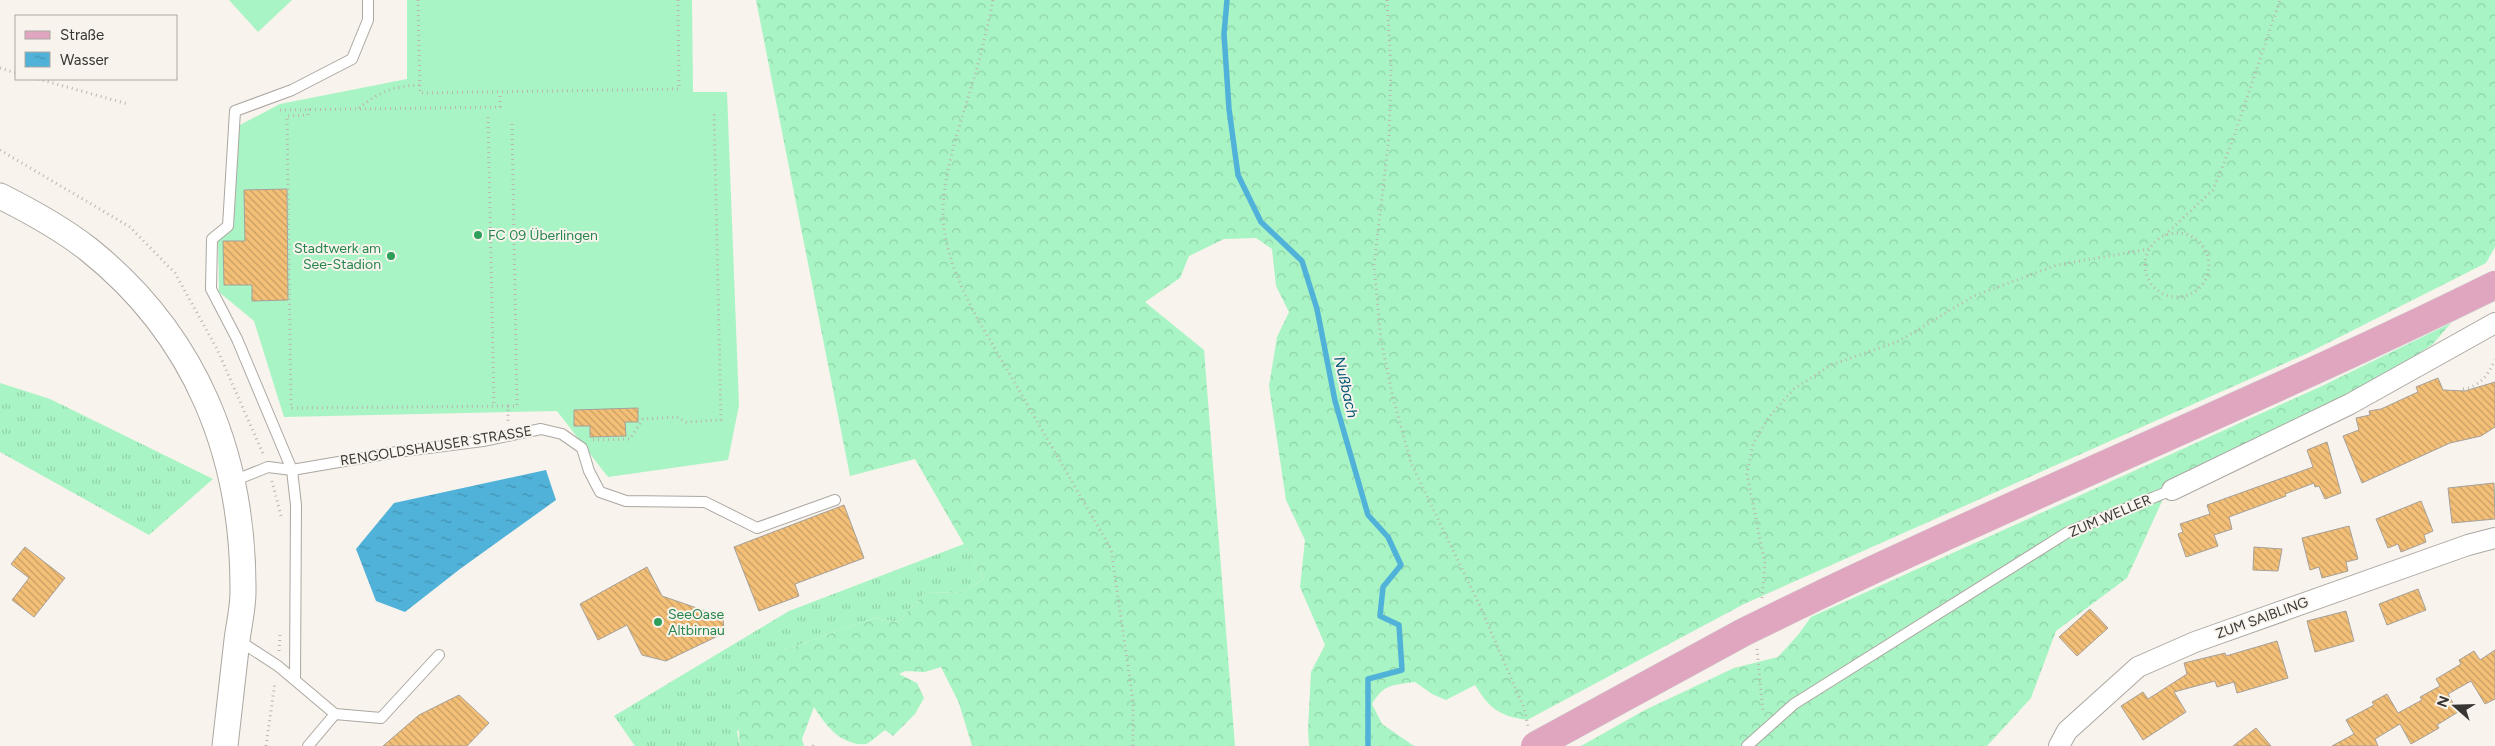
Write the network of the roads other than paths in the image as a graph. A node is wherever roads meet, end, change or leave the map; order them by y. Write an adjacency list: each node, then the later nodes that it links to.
1 (368, 0): 5 (lane)
2 (0, 196): 6 (street)
3 (2495, 285): 14 (main road, bridge)
4 (2495, 323): 7 (street, ZUM WELLER)
5 (292, 470): 6 (lane, RENGOLDSHAUSER STRASSE); 8 (lane, RENGOLDSHAUSER STRASSE); 12 (lane)
6 (234, 481): 10 (street)
7 (2172, 490): 18 (lane, ZUM WELLER)
8 (835, 500)
9 (2495, 538): 15 (street, ZUM SAIBLING)
10 (237, 639): 12 (lane); 16 (street)
11 (439, 655): 13 (lane)
12 (295, 680): 13 (lane)
13 (336, 714): 17 (lane)
14 (1532, 737)
15 (2068, 741)
16 (225, 746)
17 (308, 746)
18 (1747, 746)

